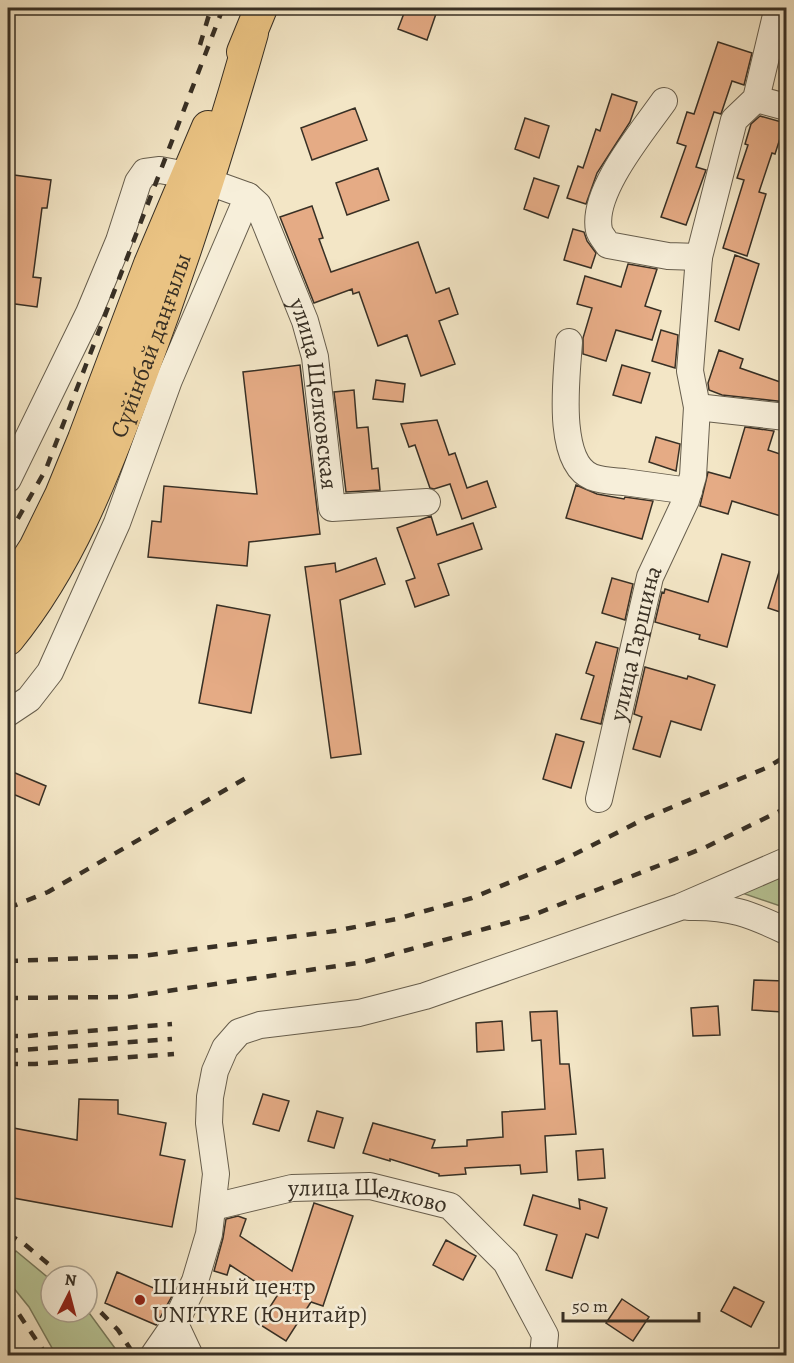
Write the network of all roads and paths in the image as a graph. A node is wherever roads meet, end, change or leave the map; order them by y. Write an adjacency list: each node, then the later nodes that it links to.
1 (777, 11): 3 (street)
2 (257, 20): 6 (main road, Сүйінбай даңғылы)
3 (756, 99): 5 (street); 8 (street, улица Гаршина)
4 (664, 101): 8 (street)
5 (786, 108)
6 (198, 178): 7 (street); 9 (main road, Сүйінбай даңғылы); 13 (street)
7 (248, 196): 15 (street, улица Щелковская); 18 (street)
8 (699, 257): 11 (street, улица Гаршина)
9 (164, 269): 16 (main road, Сүйінбай даңғылы); 17 (main road, Сүйінбай даңғылы)
10 (569, 342): 14 (street)
11 (697, 407): 12 (street); 14 (street, улица Гаршина)
12 (786, 417)
13 (8, 479)
14 (689, 491): 19 (street, улица Гаршина)
15 (427, 502)
16 (8, 590)
17 (8, 639)
18 (8, 713)
19 (599, 799)
20 (786, 861): 21 (street)
21 (680, 907): 22 (street); 23 (street)
22 (786, 931)
23 (213, 1207): 24 (street); 27 (street, улица Щелково)
24 (175, 1324): 25 (street); 26 (street)
25 (196, 1355)
26 (153, 1356)
27 (543, 1356)

